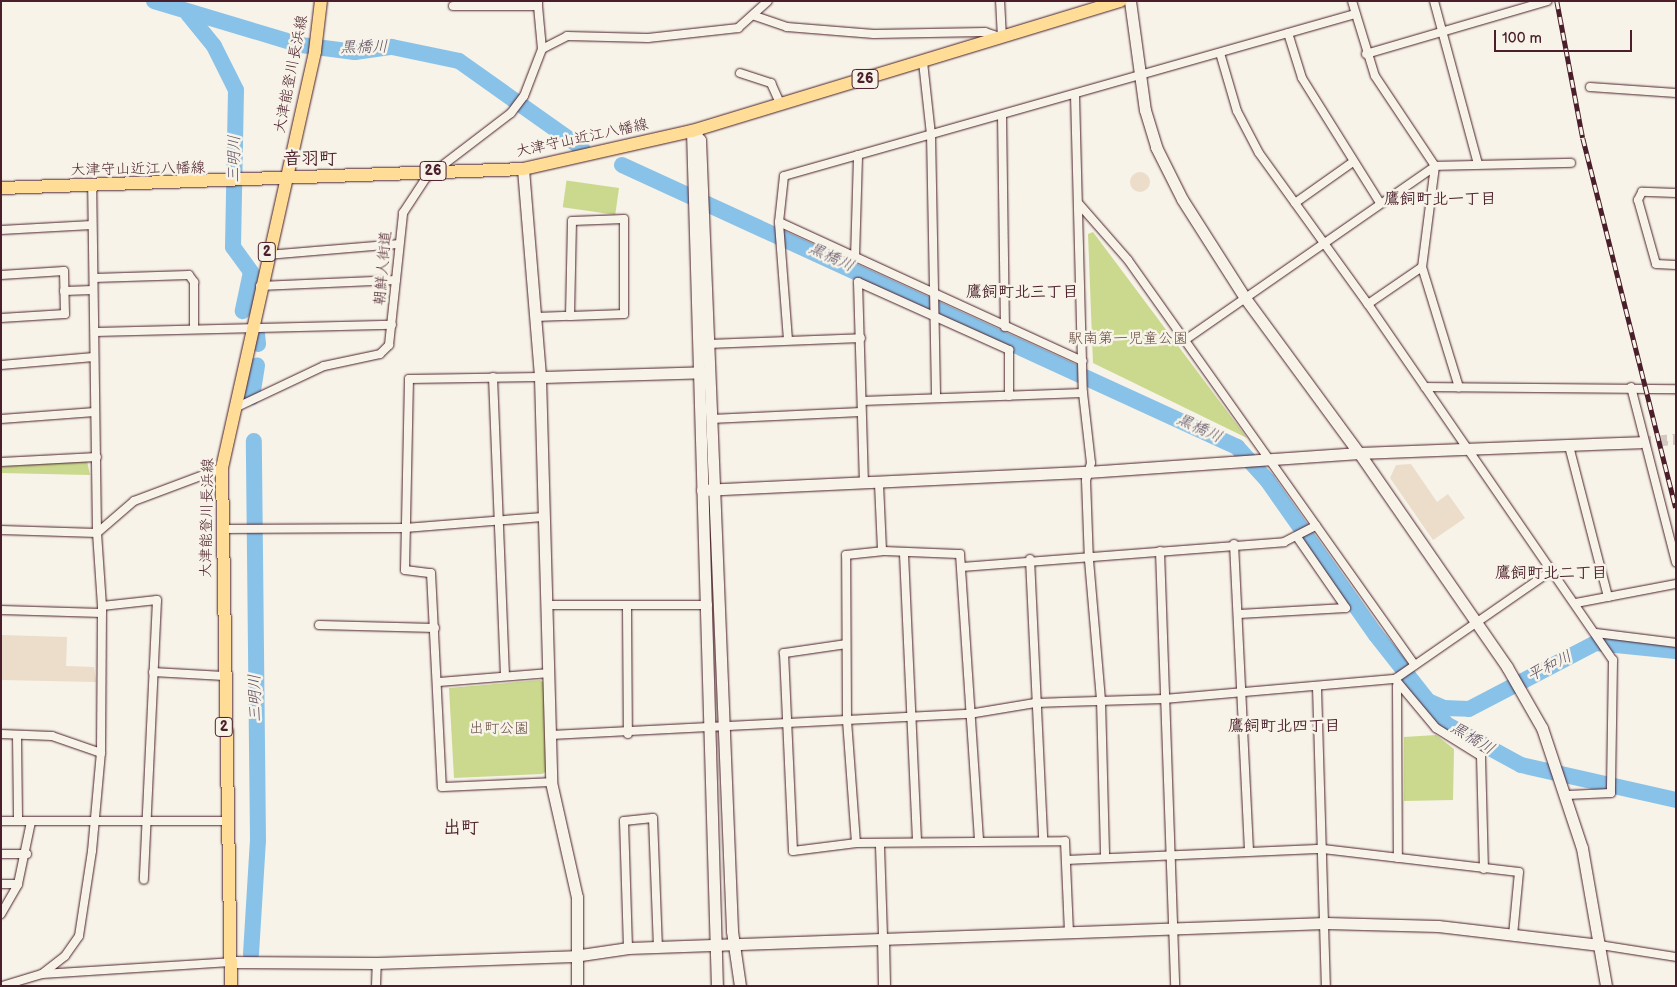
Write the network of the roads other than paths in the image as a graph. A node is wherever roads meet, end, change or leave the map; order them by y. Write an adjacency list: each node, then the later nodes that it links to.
1 (321, 1): 36 (main road, 大津能登川長浜線 / 2)
2 (768, 1): 12 (street)
3 (1000, 1): 15 (street)
4 (1121, 1): 15 (main road, 大津守山近江八幡線 / 26)
5 (1130, 1): 21 (street)
6 (1352, 1): 11 (street)
7 (1434, 1): 14 (street)
8 (1547, 1): 14 (street)
9 (538, 4): 10 (street); 16 (street)
10 (453, 6)
11 (1355, 14): 13 (street); 18 (street)
12 (754, 16): 15 (street); 16 (street)
13 (1288, 33): 17 (street); 30 (street)
14 (1443, 34): 18 (street); 32 (street)
15 (1002, 38): 19 (main road, 大津守山近江八幡線 / 26)
16 (542, 49): 35 (street, 朝鮮人街道)
17 (1220, 53): 21 (street); 40 (street)
18 (1366, 54): 33 (street)
19 (923, 62): 25 (main road, 大津守山近江八幡線 / 26); 28 (street)
20 (740, 73): 25 (street)
21 (1139, 77): 24 (street); 60 (street)
22 (1590, 87): 23 (street)
23 (1676, 93)
24 (1075, 95): 26 (street); 42 (street)
25 (780, 104): 27 (main road, 大津守山近江八幡線 / 26)
26 (1002, 115): 28 (street); 68 (street)
27 (692, 131): 34 (main road, 大津守山近江八幡線 / 26); 43 (street)
28 (931, 134): 29 (street); 59 (street)
29 (858, 155): 44 (street); 50 (street)
30 (1353, 162): 40 (street); 41 (street)
31 (1571, 163): 32 (street)
32 (1478, 164): 33 (street)
33 (1435, 166): 41 (street); 52 (street)
34 (523, 168): 35 (main road, 大津守山近江八幡線 / 26); 62 (street)
35 (437, 170): 36 (main road, 大津守山近江八幡線 / 26); 48 (street, 朝鮮人街道)
36 (287, 176): 37 (main road, 大津守山近江八幡線 / 26); 49 (main road, 大津能登川長浜線 / 2)
37 (92, 186): 38 (main road, 大津守山近江八幡線 / 26); 45 (street)
38 (1, 188)
39 (1676, 193): 51 (street)
40 (1295, 203): 47 (street)
41 (1380, 203): 47 (street)
42 (1079, 204): 73 (street); 76 (street)
43 (697, 211): 74 (street); 78 (street)
44 (779, 222): 50 (street); 72 (street)
45 (92, 225): 46 (street); 54 (street)
46 (1, 230)
47 (1322, 241): 60 (street); 61 (street)
48 (397, 244): 49 (street); 55 (street, 朝鮮人街道)
49 (267, 255): 56 (main road, 大津能登川長浜線 / 2)
50 (854, 258): 59 (street)
51 (1676, 265)
52 (1422, 267): 61 (street); 83 (street)
53 (1, 275): 58 (street)
54 (94, 278): 57 (street); 69 (street)
55 (396, 280): 56 (street); 66 (street, 朝鮮人街道)
56 (260, 286): 67 (main road, 大津能登川長浜線 / 2)
57 (93, 290): 58 (street); 70 (street)
58 (64, 291): 64 (street)
59 (933, 294): 65 (street); 68 (street)
60 (1245, 298): 73 (street); 97 (street)
61 (1368, 304): 82 (street)
62 (535, 316): 63 (street); 80 (street)
63 (570, 316): 63 (street)
64 (1, 318)
65 (932, 318): 71 (street); 86 (street); 87 (street)
66 (392, 326): 67 (street); 89 (street, 朝鮮人街道)
67 (251, 328): 69 (street); 89 (main road, 大津能登川長浜線 / 2)
68 (1005, 328): 76 (street)
69 (194, 329): 70 (street)
70 (95, 332): 75 (street)
71 (861, 338): 72 (street); 88 (street)
72 (788, 340): 74 (street)
73 (1185, 340): 99 (street)
74 (708, 344): 78 (street)
75 (94, 357): 77 (street); 90 (street)
76 (1082, 362): 85 (street)
77 (1, 365)
78 (704, 372): 80 (street); 93 (street); 105 (street)
79 (493, 377): 80 (street); 106 (street); 109 (street)
80 (540, 377): 107 (street)
81 (1631, 386): 83 (street); 84 (street); 120 (street)
82 (1425, 387): 83 (street); 96 (street)
83 (1459, 387)
84 (1676, 389)
85 (1083, 393): 86 (street); 102 (street)
86 (1010, 396): 87 (street)
87 (936, 397): 88 (street)
88 (862, 401): 91 (street)
89 (233, 409): 101 (main road, 大津能登川長浜線 / 2)
90 (94, 412): 92 (street); 98 (street)
91 (861, 412): 93 (street); 103 (street)
92 (1, 419)
93 (711, 419): 105 (street)
94 (1640, 442): 95 (street)
95 (1569, 446): 96 (street); 124 (street)
96 (1470, 450): 97 (street); 122 (street)
97 (1359, 453): 99 (street); 132 (street)
98 (97, 457): 100 (street); 112 (street)
99 (1273, 460): 102 (street); 108 (street)
100 (1, 462)
101 (222, 468): 110 (main road, 大津能登川長浜線 / 2); 112 (street)
102 (1087, 472): 104 (street); 119 (street)
103 (864, 484): 104 (street); 105 (street)
104 (879, 484): 115 (street)
105 (708, 490): 127 (street); 154 (street)
106 (501, 517): 107 (street); 109 (street); 141 (street)
107 (543, 517): 126 (street)
108 (1316, 526): 113 (street); 138 (street)
109 (405, 528): 110 (street); 134 (street)
110 (221, 529): 142 (main road, 大津能登川長浜線 / 2)
111 (1, 530): 112 (street)
112 (97, 533): 129 (street)
113 (1297, 538): 114 (street); 131 (street)
114 (1234, 544): 116 (street); 131 (street)
115 (882, 551): 117 (street); 137 (street)
116 (1160, 551): 119 (street); 147 (street)
117 (904, 554): 121 (street); 151 (street)
118 (1030, 560): 119 (street); 121 (street); 149 (street)
119 (1089, 560): 148 (street)
120 (1676, 562)
121 (962, 566): 150 (street)
122 (1551, 571): 125 (street); 132 (street)
123 (1676, 584): 124 (street)
124 (1608, 597): 125 (street)
125 (1576, 603): 135 (street)
126 (550, 605): 128 (street); 140 (street)
127 (708, 605): 128 (street); 155 (street)
128 (627, 606): 157 (street)
129 (102, 609): 130 (street); 139 (street); 160 (street)
130 (1, 610)
131 (1239, 614): 146 (street)
132 (1476, 622): 138 (street); 162 (street)
133 (319, 625): 134 (street)
134 (436, 628): 144 (street)
135 (1596, 633): 136 (street); 162 (street)
136 (1676, 643)
137 (846, 644): 152 (street); 153 (street)
138 (1415, 665): 143 (street)
139 (154, 672): 142 (street); 164 (street)
140 (550, 673): 141 (street); 159 (street)
141 (505, 674): 144 (street)
142 (224, 676): 167 (main road, 大津能登川長浜線 / 2)
143 (1395, 679): 145 (street); 180 (street); 182 (street)
144 (439, 682): 161 (street)
145 (1317, 687): 146 (street); 174 (street)
146 (1240, 691): 147 (street); 175 (street)
147 (1165, 699): 148 (street); 179 (street)
148 (1101, 700): 149 (street); 178 (street)
149 (1035, 703): 150 (street); 169 (street)
150 (969, 714): 151 (street); 170 (street)
151 (910, 717): 152 (street); 171 (street)
152 (847, 720): 153 (street); 172 (street)
153 (784, 725): 154 (street); 172 (street)
154 (724, 728): 155 (street); 194 (street)
155 (712, 729): 157 (street); 193 (street)
156 (1, 734): 158 (street)
157 (628, 734): 159 (street)
158 (17, 735): 160 (street); 166 (street)
159 (552, 735): 161 (street)
160 (101, 753): 163 (street)
161 (551, 782): 197 (street)
162 (1567, 795): 192 (street)
163 (94, 820): 164 (street); 168 (street); 201 (street)
164 (148, 820): 167 (street); 183 (street)
165 (1, 821): 166 (street)
166 (18, 821): 168 (street)
167 (226, 821): 199 (main road, 大津能登川長浜線 / 2)
168 (31, 822): 177 (street)
169 (1043, 839): 170 (street); 181 (street)
170 (979, 840): 171 (street)
171 (917, 841): 173 (street)
172 (856, 843): 173 (street)
173 (880, 846): 191 (street)
174 (1323, 849): 175 (street); 180 (street); 187 (street)
175 (1249, 851): 179 (street)
176 (1, 854): 177 (street)
177 (27, 854): 185 (street)
178 (1105, 855): 179 (street); 181 (street)
179 (1172, 855): 188 (street)
180 (1398, 858): 182 (street)
181 (1066, 860): 189 (street)
182 (1484, 869): 190 (street)
183 (144, 880)
184 (1, 884): 185 (street)
185 (18, 884): 186 (street)
186 (1, 914)
187 (1326, 923): 188 (street); 190 (street); 210 (street)
188 (1174, 930): 189 (street); 209 (street)
189 (1069, 934): 191 (street)
190 (1513, 935): 192 (street)
191 (882, 938): 194 (street); 208 (street)
192 (1600, 944): 198 (street); 211 (street)
193 (718, 946): 194 (street); 195 (street); 206 (street)
194 (736, 946): 207 (street)
195 (658, 947): 196 (street); 196 (street)
196 (628, 948): 197 (street)
197 (574, 956): 200 (street); 205 (street)
198 (1676, 957)
199 (230, 962): 200 (street); 201 (street); 203 (main road, 大津能登川長浜線 / 2)
200 (377, 963): 204 (street)
201 (42, 974): 202 (street)
202 (2, 986)
203 (231, 986)
204 (376, 986)
205 (577, 986)
206 (717, 986)
207 (740, 986)
208 (884, 986)
209 (1175, 986)
210 (1326, 986)
211 (1606, 986)

